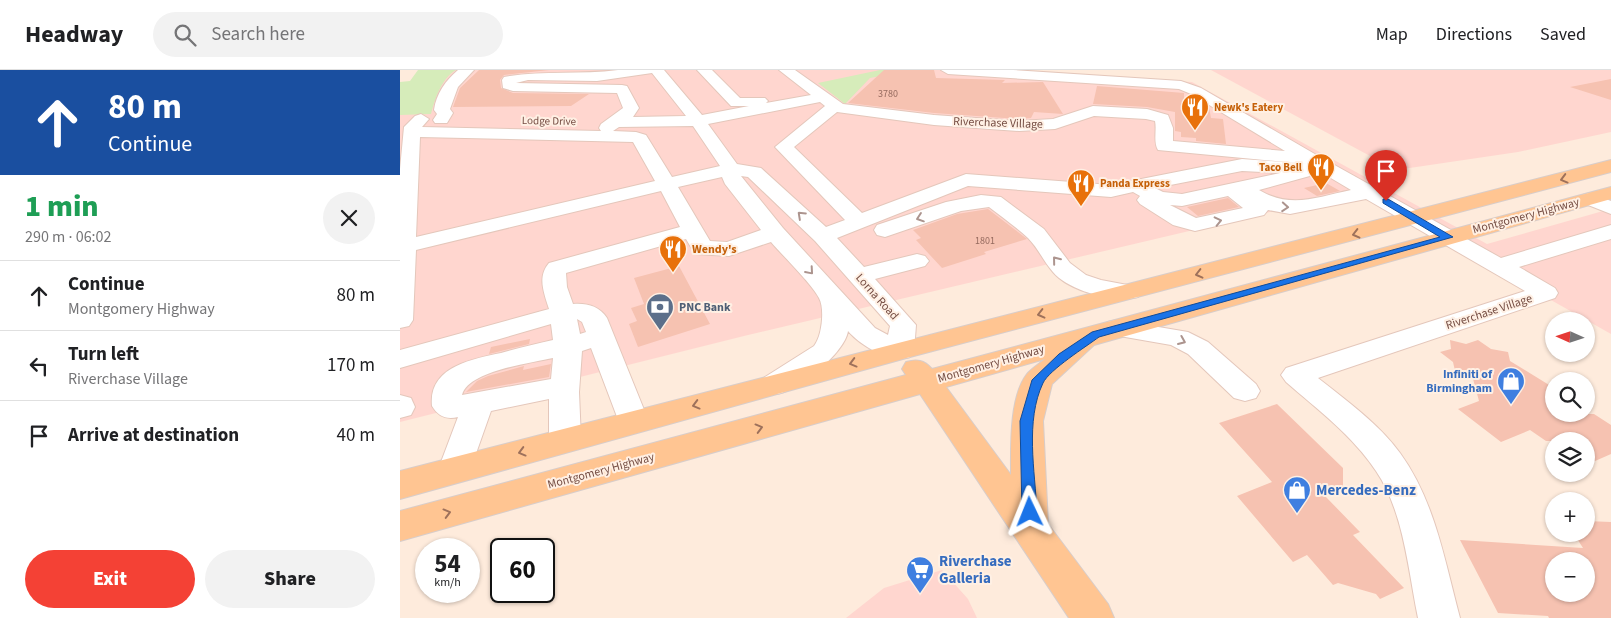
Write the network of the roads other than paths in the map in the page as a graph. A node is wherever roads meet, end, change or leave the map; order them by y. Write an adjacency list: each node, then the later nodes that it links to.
1 (467, 70): 11 (street)
2 (704, 70): 8 (street)
3 (786, 70): 8 (street, Riverchase Village)
4 (948, 70): 14 (street)
5 (659, 71): 6 (street); 9 (street)
6 (611, 73): 7 (street); 7 (street)
7 (622, 89): 10 (street)
8 (824, 98): 9 (street, Riverchase Village); 13 (street, Riverchase Village); 24 (street)
9 (698, 121): 10 (street, Lodge Drive); 16 (street)
10 (615, 122): 11 (street, Lodge Drive); 12 (street)
11 (414, 124): 12 (street); 31 (street)
12 (596, 136): 18 (street)
13 (1164, 146): 14 (street, Riverchase Village); 17 (street)
14 (1316, 165): 17 (street, Riverchase Village); 20 (street); 21 (street, Riverchase Village)
15 (1611, 166): 23 (main road, one-way to 23)
16 (732, 169): 18 (street); 28 (street); 29 (street, Lorna Road, one-way to 16)
17 (1180, 178): 19 (street, Riverchase Village)
18 (666, 184): 25 (street); 31 (street)
19 (1131, 187): 20 (street); 20 (street, one-way to 20); 24 (street, Riverchase Village)
20 (1237, 189): 21 (street, one-way to 21)
21 (1369, 192): 23 (street, Riverchase Village)
22 (1604, 200): 30 (main road, Montgomery Highway)
23 (1415, 218): 30 (street, Riverchase Village); 35 (main road, one-way to 35)
24 (858, 221): 29 (street, Riverchase Village)
25 (692, 230): 28 (street); 37 (street)
26 (885, 230): 35 (street, one-way to 26)
27 (1611, 232): 33 (street)
28 (775, 233): 36 (street, one-way to 36)
29 (823, 236): 34 (street, Lorna Road)
30 (1448, 237): 33 (street, Riverchase Village); 39 (main road, Montgomery Highway)
31 (405, 246): 38 (street)
32 (917, 261): 34 (street)
33 (1499, 266): 56 (street, Riverchase Village)
34 (858, 276): 42 (street, Lorna Road)
35 (1129, 292): 42 (main road, one-way to 42)
36 (832, 296): 42 (street); 45 (street)
37 (563, 313): 40 (street); 41 (street); 43 (street)
38 (400, 320)
39 (1106, 331): 44 (main road, Montgomery Highway); 47 (street, one-way to 47); 54 (main road)
40 (602, 337): 41 (street); 49 (street)
41 (568, 346): 46 (street); 48 (street)
42 (900, 351): 44 (main road); 45 (main road, one-way to 45)
43 (400, 359)
44 (927, 382): 53 (main road, Montgomery Highway, one-way to 44); 54 (main road)
45 (775, 384): 49 (main road, one-way to 49)
46 (565, 386): 48 (street); 50 (street)
47 (1245, 391)
48 (478, 404): 51 (street)
49 (633, 422): 50 (main road)
50 (565, 440): 51 (main road, one-way to 51)
51 (455, 470): 52 (main road)
52 (400, 485)
53 (400, 526)
54 (1030, 530): 55 (main road)
55 (1093, 618)
56 (1439, 618)

